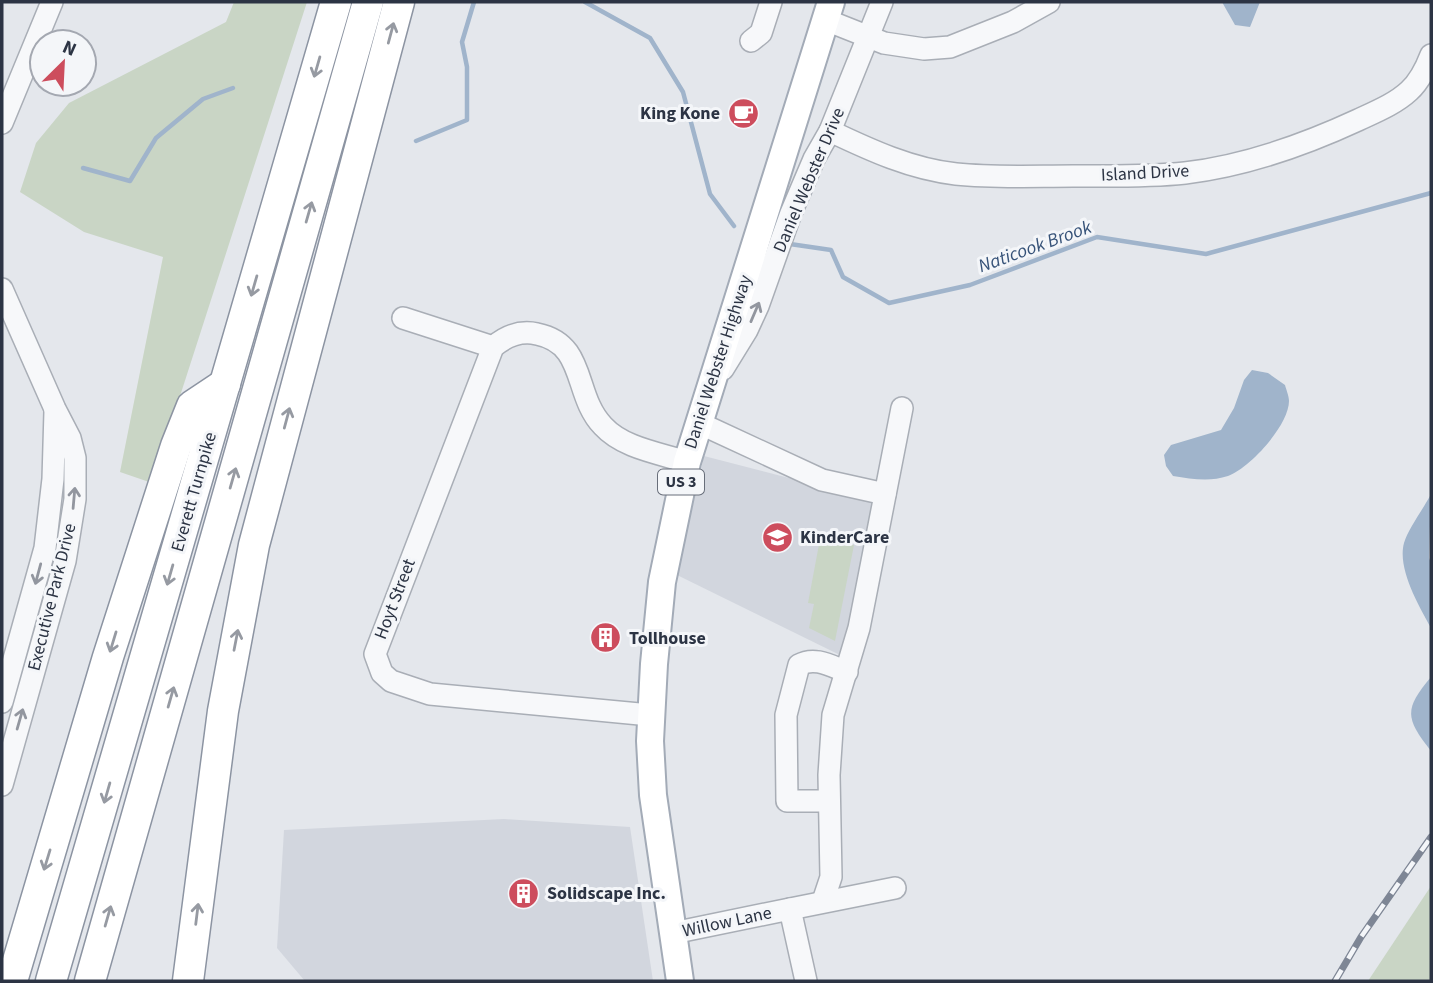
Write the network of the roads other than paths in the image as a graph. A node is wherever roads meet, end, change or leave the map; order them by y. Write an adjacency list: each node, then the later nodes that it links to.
1 (52, 2): 12 (street)
2 (337, 2): 17 (highway, Everett Turnpike, one-way to 17)
3 (369, 2): 35 (highway, Everett Turnpike, one-way to 3)
4 (399, 2): 36 (highway, one-way to 4)
5 (771, 2): 10 (street)
6 (882, 2): 9 (street, Daniel Webster Drive)
7 (1049, 2): 9 (street)
8 (829, 11): 9 (street); 18 (main road, Daniel Webster Highway / US 3)
9 (868, 38): 13 (street, Daniel Webster Drive)
10 (751, 41)
11 (1431, 55): 13 (street, Island Drive)
12 (2, 123)
13 (830, 131): 18 (street, Daniel Webster Drive, one-way to 13)
14 (2, 289): 20 (street, Executive Park Drive)
15 (402, 318): 16 (street)
16 (493, 347): 22 (street); 26 (street, Hoyt Street)
17 (225, 384): 33 (highway, one-way to 33); 34 (highway, Everett Turnpike, one-way to 34)
18 (709, 392): 21 (main road, Daniel Webster Highway / US 3)
19 (902, 408): 23 (street)
20 (55, 409): 25 (street, Executive Park Drive, one-way to 25); 27 (street, Executive Park Drive, one-way to 20)
21 (699, 423): 22 (main road, Daniel Webster Highway / US 3); 23 (street)
22 (687, 462): 26 (main road, Daniel Webster Highway / US 3)
23 (885, 494): 24 (street)
24 (848, 672): 28 (street); 28 (street)
25 (2, 702)
26 (650, 715): 32 (main road, Daniel Webster Highway / US 3)
27 (2, 785)
28 (829, 801): 30 (street)
29 (895, 888): 30 (street)
30 (824, 901): 31 (street)
31 (790, 909): 32 (street, Willow Lane); 38 (street, Willow Lane)
32 (673, 933): 37 (main road, Daniel Webster Highway / US 3)
33 (12, 981)
34 (51, 981)
35 (90, 981)
36 (188, 981)
37 (680, 981)
38 (806, 981)

